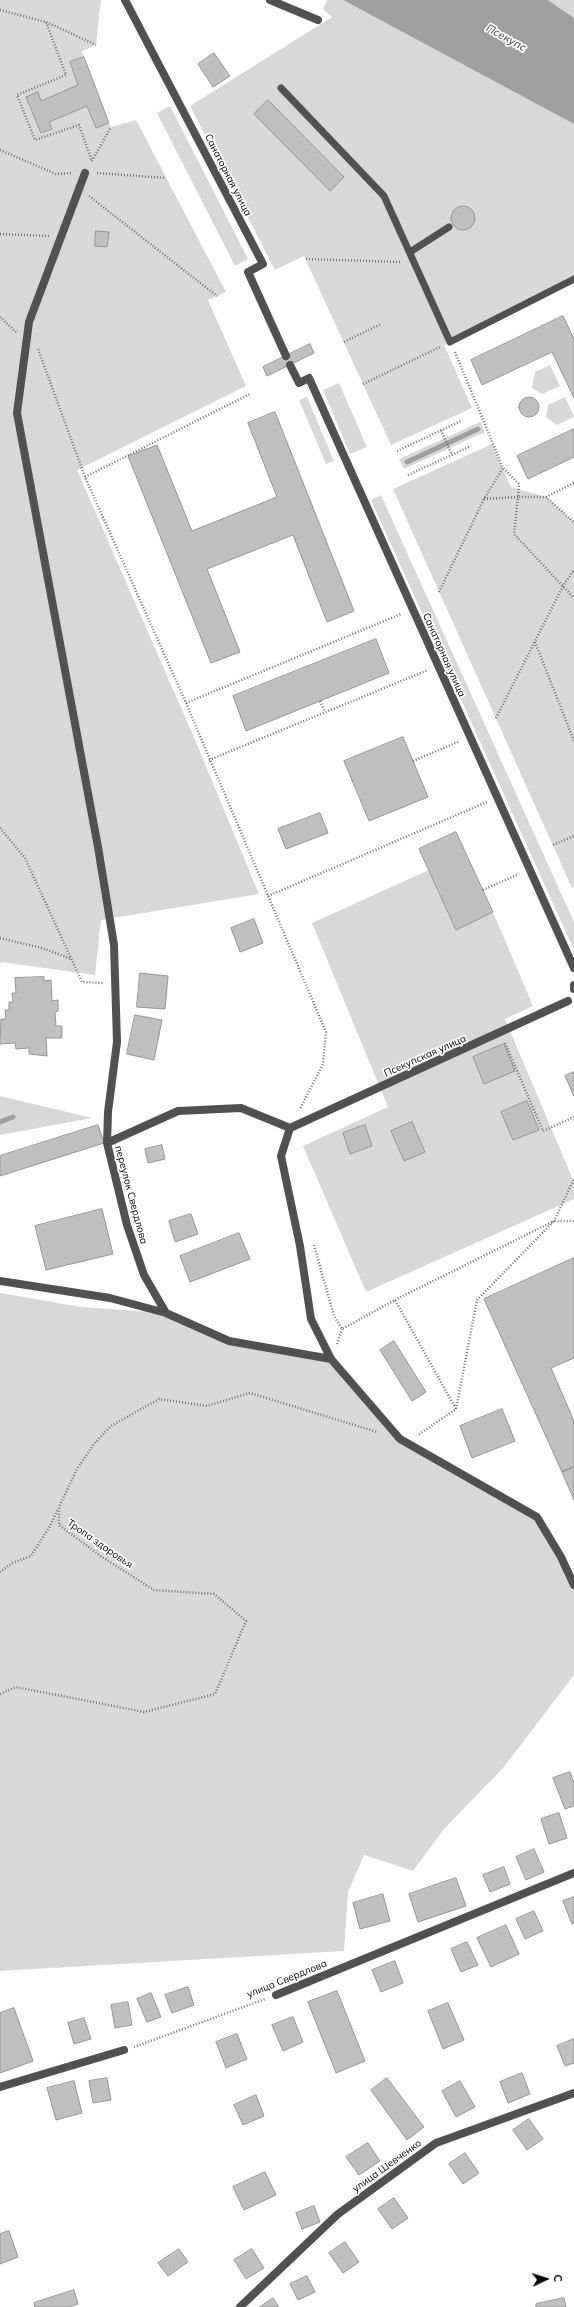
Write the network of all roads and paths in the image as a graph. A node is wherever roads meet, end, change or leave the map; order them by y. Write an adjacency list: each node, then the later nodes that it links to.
1 (125, 0): 28 (street, Санаторная улица)
2 (270, 0): 4 (street)
3 (0, 10): 5 (path)
4 (318, 20)
5 (46, 22): 6 (path); 10 (path)
6 (96, 45)
7 (281, 88): 17 (lane)
8 (111, 127): 10 (path)
9 (0, 150): 11 (path)
10 (92, 161): 11 (path)
11 (85, 173): 12 (path); 13 (street, переулок Свердлова)
12 (166, 178)
13 (80, 188): 16 (street, переулок Свердлова); 21 (path)
14 (449, 227): 17 (lane)
15 (0, 234): 16 (path)
16 (62, 236): 24 (street, переулок Свердлова)
17 (410, 252): 19 (lane)
18 (306, 259): 19 (path)
19 (414, 262): 26 (lane)
20 (574, 280): 26 (lane)
21 (217, 296)
22 (0, 317): 24 (path)
23 (381, 324): 25 (path)
24 (27, 341): 71 (street, переулок Свердлова)
25 (344, 342)
26 (450, 342): 31 (path)
27 (37, 346): 40 (path)
28 (286, 356)
29 (290, 365): 70 (street, Санаторная улица)
30 (461, 365): 38 (path)
31 (363, 384)
32 (250, 394): 40 (path)
33 (461, 421): 34 (path)
34 (441, 430): 36 (path); 37 (path)
35 (471, 446): 37 (path)
36 (397, 451)
37 (452, 455): 39 (path)
38 (503, 468): 42 (path); 44 (path)
39 (408, 475)
40 (85, 477): 54 (path)
41 (574, 482): 43 (path)
42 (518, 497): 43 (path); 44 (path); 47 (path)
43 (546, 497): 45 (path)
44 (484, 499): 48 (path)
45 (574, 522)
46 (574, 570): 47 (path)
47 (563, 586): 49 (path); 51 (path)
48 (439, 592)
49 (574, 598)
50 (405, 612): 54 (path)
51 (535, 642): 56 (path); 58 (path)
52 (430, 669): 55 (path)
53 (320, 701): 55 (path)
54 (186, 703): 59 (path)
55 (325, 712): 59 (path)
56 (496, 718)
57 (462, 740): 60 (path)
58 (574, 741)
59 (209, 760): 67 (path)
60 (413, 761)
61 (489, 801): 67 (path)
62 (0, 828): 69 (path)
63 (574, 836): 64 (path)
64 (553, 845)
65 (521, 873): 66 (path)
66 (483, 890)
67 (268, 896): 77 (path)
68 (0, 938): 69 (path)
69 (72, 959): 71 (path)
70 (574, 968)
71 (115, 984): 78 (street, переулок Свердлова)
72 (574, 985): 73 (street)
73 (574, 989)
74 (568, 1001): 75 (street, Псекупская улица)
75 (501, 1033): 76 (path); 77 (street, Псекупская улица)
76 (574, 1118)
77 (290, 1128): 78 (street); 86 (street)
78 (107, 1143): 85 (street, переулок Свердлова)
79 (574, 1179): 80 (path)
80 (554, 1221): 81 (path); 84 (path); 87 (path)
81 (574, 1221)
82 (312, 1240): 84 (path)
83 (0, 1281): 85 (street)
84 (395, 1300): 87 (path)
85 (166, 1313): 86 (street)
86 (331, 1359): 89 (street)
87 (456, 1409): 89 (path)
88 (379, 1433): 90 (path)
89 (406, 1443): 92 (street)
90 (59, 1507): 91 (path); 93 (path, Тропа здоровья)
91 (0, 1572)
92 (574, 1585)
93 (0, 1694)
94 (574, 1872): 95 (street, улица Свердлова)
95 (276, 1995): 96 (path, улица Свердлова)
96 (124, 2050): 97 (street)
97 (0, 2087)
98 (574, 2093): 99 (street, улица Шевченко)
99 (241, 2306)

